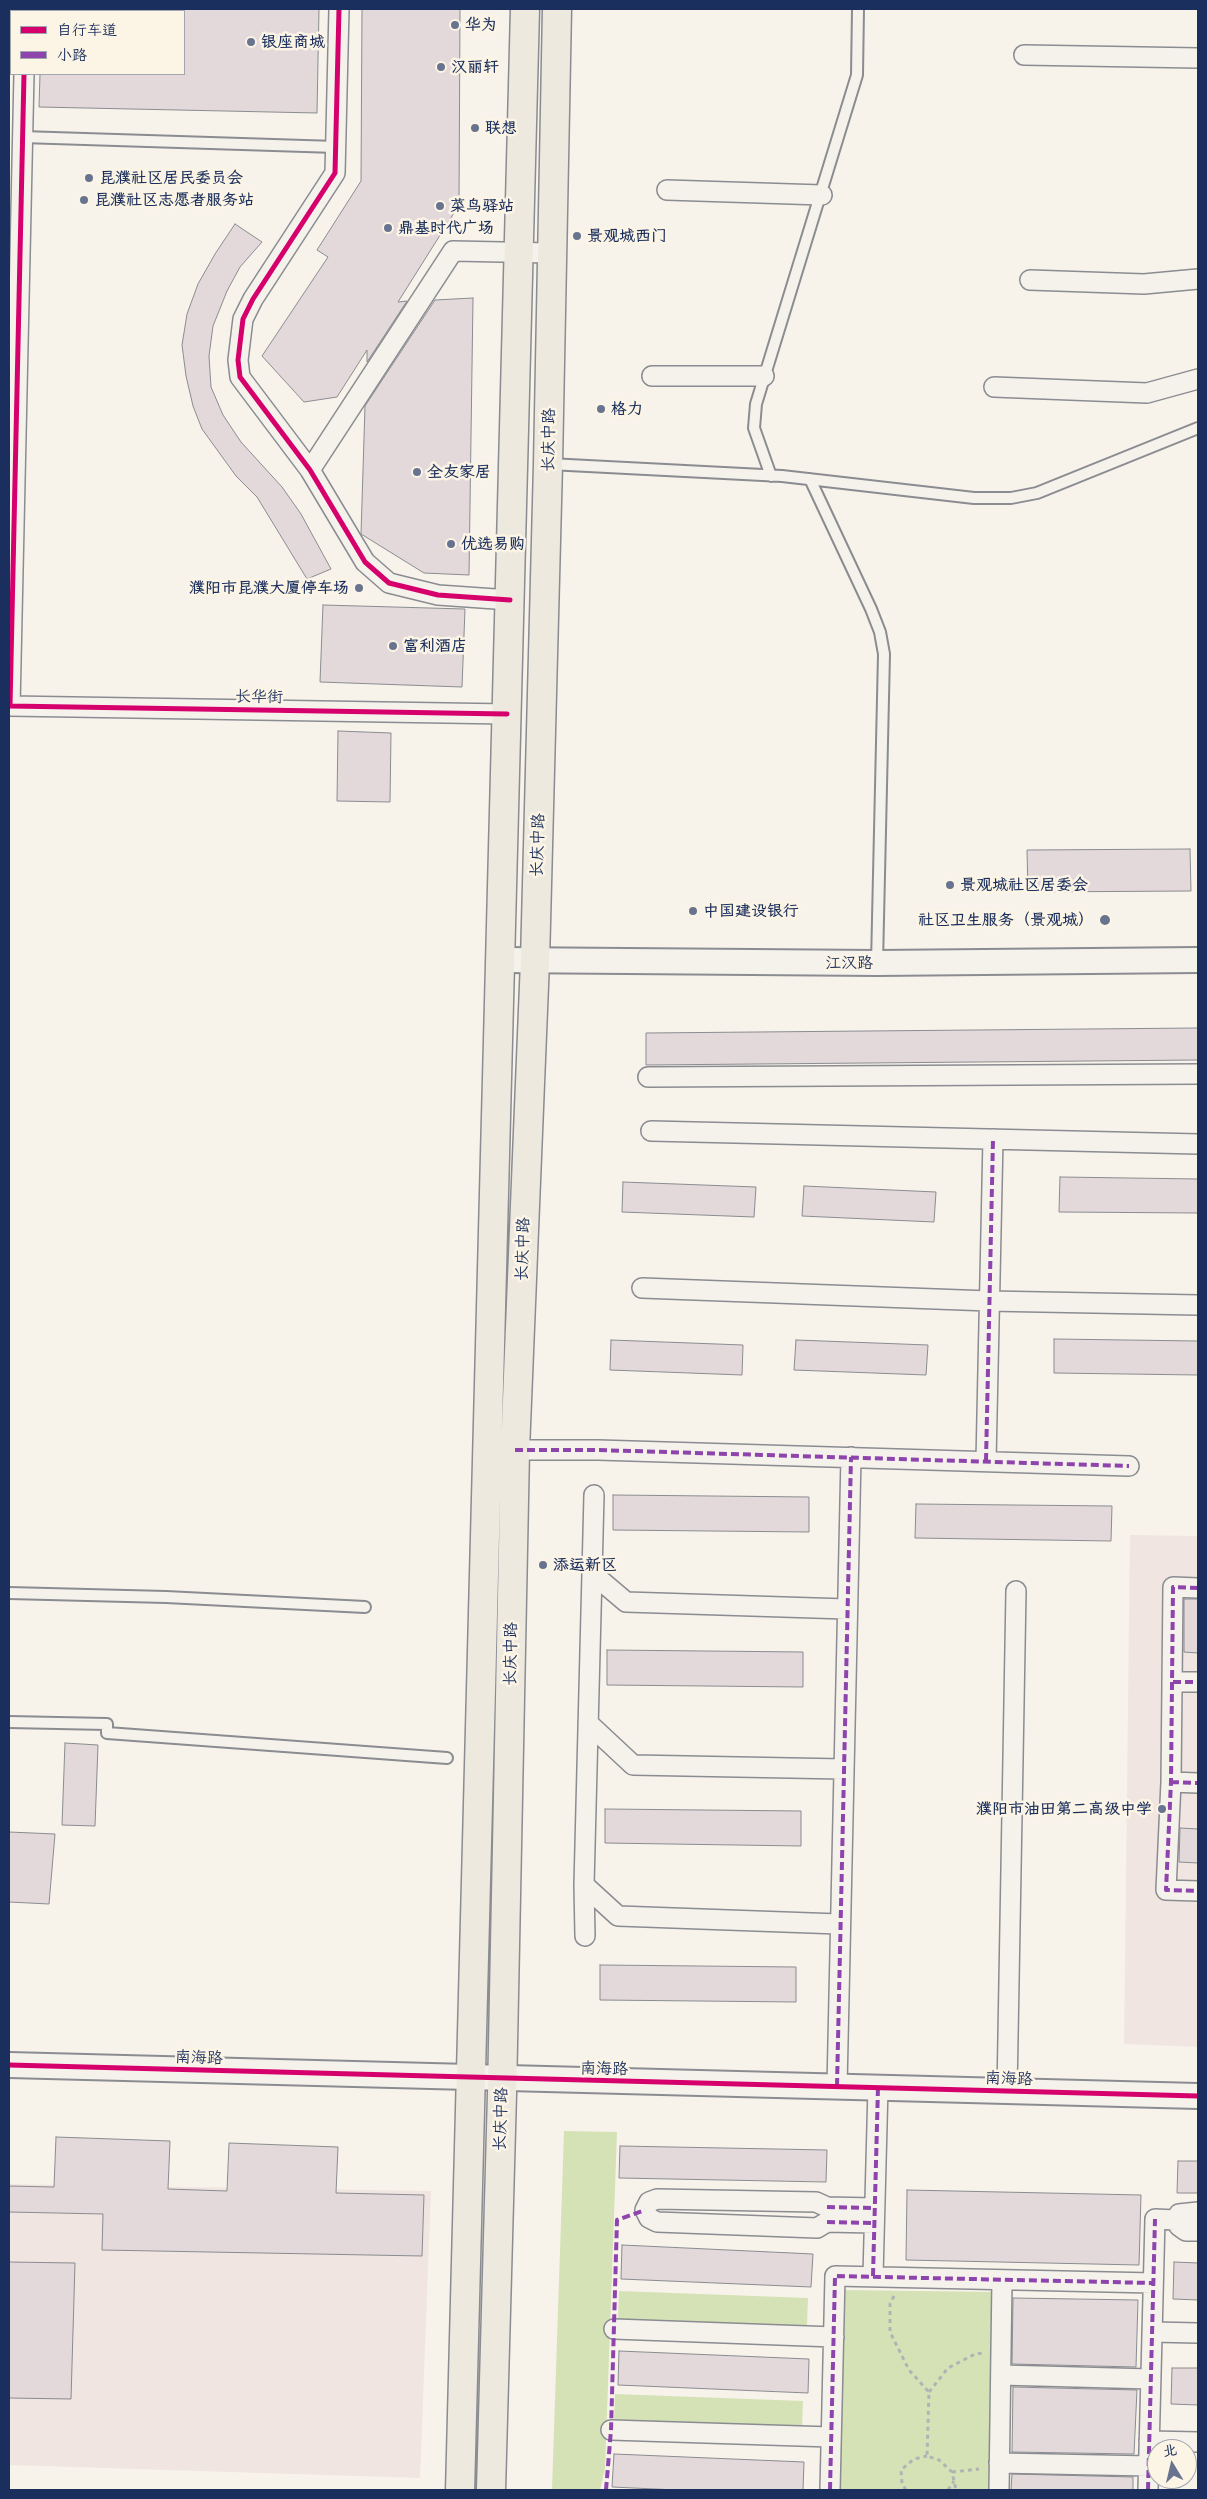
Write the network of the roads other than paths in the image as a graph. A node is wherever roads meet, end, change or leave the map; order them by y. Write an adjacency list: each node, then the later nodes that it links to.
1 (339, 9): 9 (street)
2 (525, 9): 12 (main road, 长庆中路)
3 (557, 9): 13 (main road, 长庆中路)
4 (858, 9): 11 (lane)
5 (1024, 55): 6 (street)
6 (1198, 58)
7 (24, 75): 8 (street)
8 (22, 137): 9 (lane); 26 (street, 长华街)
9 (336, 147): 22 (street)
10 (667, 190): 11 (street)
11 (822, 196): 17 (lane)
12 (519, 252): 13 (street); 22 (street); 25 (main road, 长庆中路)
13 (551, 253): 21 (main road, 长庆中路)
14 (1198, 279): 15 (street)
15 (1030, 280)
16 (652, 376): 17 (street)
17 (764, 376): 23 (lane)
18 (1198, 379): 19 (street)
19 (994, 387)
20 (1198, 428): 24 (lane)
21 (548, 464): 23 (lane); 29 (main road, 长庆中路)
22 (310, 470): 25 (street)
23 (771, 476): 24 (lane)
24 (810, 479): 30 (lane)
25 (510, 600): 26 (main road, 长庆中路)
26 (507, 714): 27 (main road, 长庆中路)
27 (501, 960): 29 (street, 江汉路); 63 (main road, 长庆中路)
28 (1198, 960): 30 (street, 江汉路)
29 (535, 961): 30 (street, 江汉路); 39 (main road, 长庆中路)
30 (877, 963)
31 (1198, 1074): 32 (street)
32 (648, 1077)
33 (651, 1131): 34 (street)
34 (993, 1139): 35 (street); 37 (street)
35 (1198, 1144)
36 (642, 1288): 37 (street)
37 (990, 1301): 38 (street); 41 (street)
38 (1198, 1305)
39 (515, 1450): 40 (street); 64 (main road, 长庆中路)
40 (851, 1457): 41 (street); 49 (street)
41 (986, 1461): 42 (street)
42 (1129, 1466)
43 (594, 1495): 44 (street)
44 (593, 1574): 49 (street); 53 (street)
45 (1198, 1588): 50 (street)
46 (1016, 1591): 67 (street)
47 (9, 1593): 48 (lane)
48 (365, 1607)
49 (846, 1609): 55 (street)
50 (1173, 1682): 51 (street); 56 (street)
51 (1198, 1682)
52 (9, 1722): 54 (lane)
53 (588, 1723): 55 (street); 58 (street)
54 (447, 1758)
55 (843, 1769): 60 (street)
56 (1171, 1782): 57 (street); 59 (street)
57 (1198, 1783)
58 (584, 1885): 60 (street); 61 (street)
59 (1198, 1891)
60 (839, 1924): 65 (street)
61 (585, 1936)
62 (9, 2065): 63 (street, 南海路)
63 (472, 2078): 64 (street, 南海路); 88 (main road, 长庆中路)
64 (502, 2079): 65 (street, 南海路); 89 (main road, 长庆中路)
65 (837, 2086): 66 (street, 南海路)
66 (878, 2087): 67 (street, 南海路); 71 (street)
67 (1007, 2092): 68 (street, 南海路)
68 (1198, 2096)
69 (1198, 2212): 72 (street)
70 (827, 2215): 70 (street); 71 (street)
71 (874, 2216): 74 (street)
72 (1175, 2220): 73 (street); 76 (street)
73 (1198, 2231)
74 (873, 2276): 75 (street); 80 (street)
75 (1002, 2280): 76 (street); 81 (street)
76 (1153, 2283): 78 (street)
77 (614, 2330): 80 (street)
78 (1152, 2332): 79 (street); 82 (street)
79 (1198, 2334)
80 (834, 2337): 84 (street)
81 (1001, 2375): 82 (street); 86 (street)
82 (1151, 2379): 85 (street)
83 (611, 2430): 84 (street)
84 (831, 2437): 90 (street)
85 (1149, 2439)
86 (1000, 2463): 87 (street); 91 (street)
87 (1147, 2466)
88 (460, 2490)
89 (490, 2490)
90 (830, 2490)
91 (1000, 2490)

